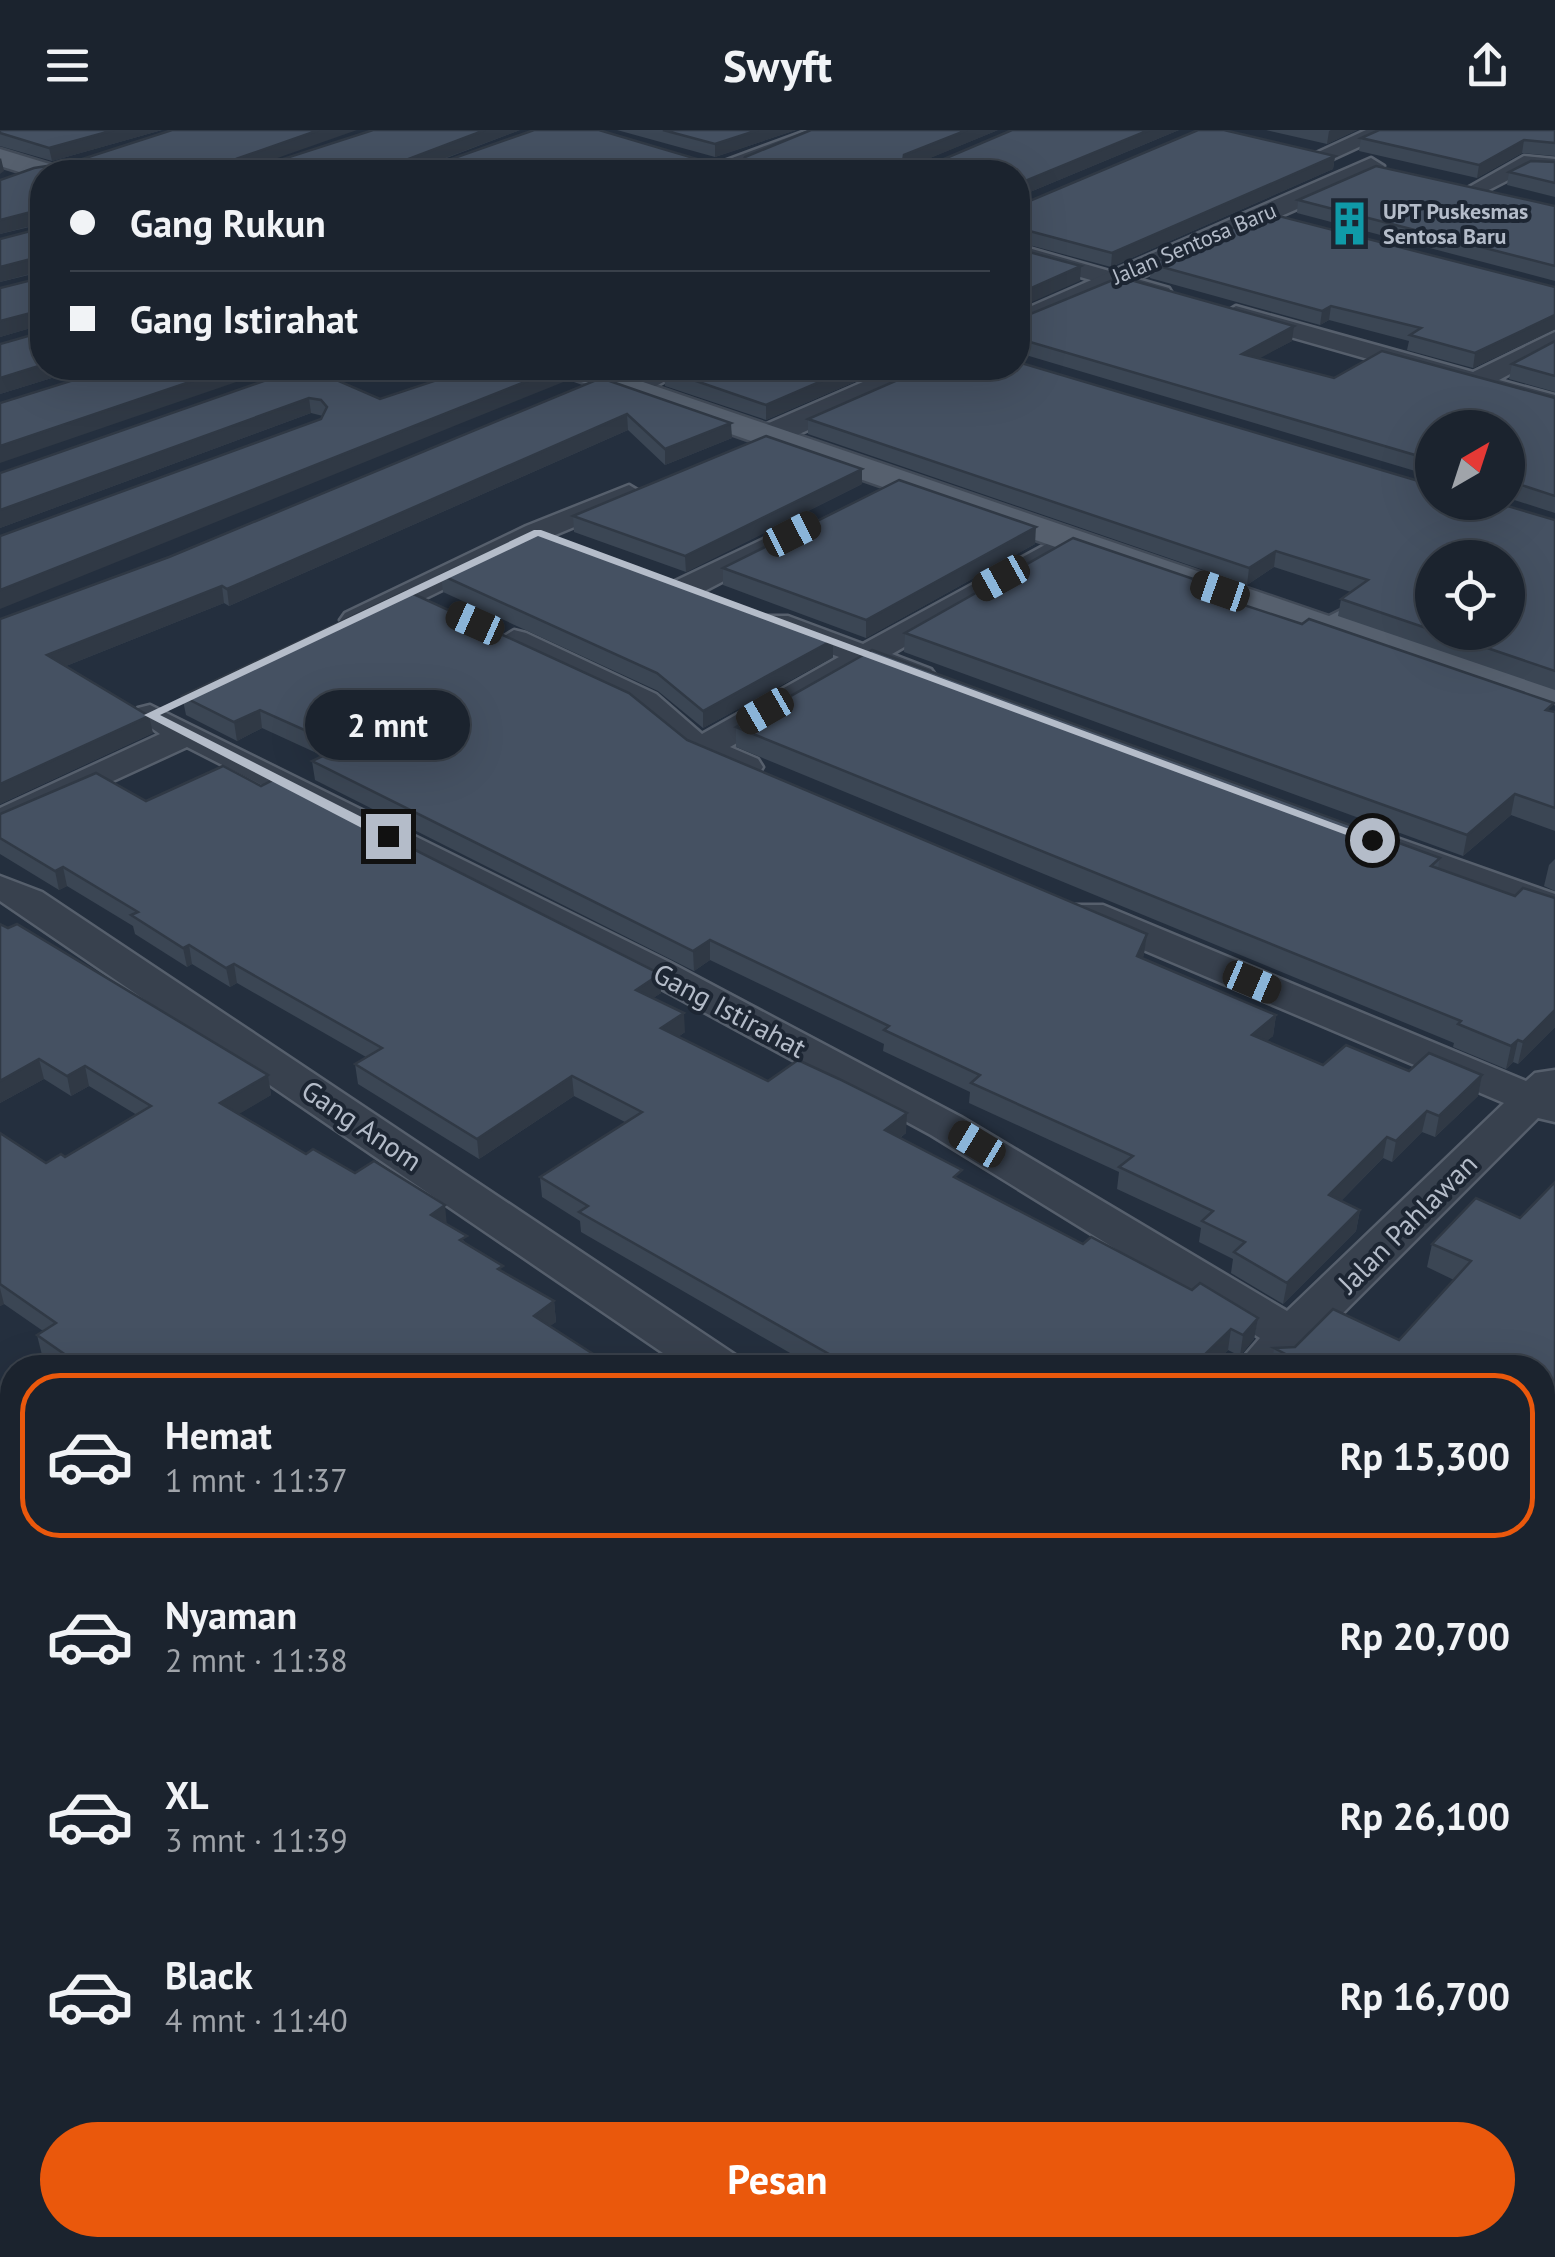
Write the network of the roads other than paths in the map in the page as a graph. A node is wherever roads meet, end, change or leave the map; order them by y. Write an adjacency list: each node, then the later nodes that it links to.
1 (828, 130): 5 (street)
2 (1384, 130): 3 (street)
3 (1316, 152): 6 (street)
4 (0, 157): 8 (main road)
5 (740, 160)
6 (1371, 166): 9 (street); 13 (street, Jalan Sentosa Baru)
7 (1555, 166): 11 (street)
8 (30, 172)
9 (1406, 174)
10 (1440, 182): 11 (street)
11 (1475, 190): 12 (street)
12 (1523, 201)
13 (1262, 214): 14 (street); 16 (street, Jalan Sentosa Baru)
14 (1299, 224)
15 (1030, 256): 16 (street)
16 (1110, 279): 17 (street, Jalan Sentosa Baru); 21 (street)
17 (1030, 317)
18 (1555, 340): 21 (street)
19 (623, 380): 23 (main road)
20 (894, 380): 23 (street)
21 (1475, 382): 22 (street)
22 (1555, 404)
23 (777, 431): 24 (street); 26 (main road); 30 (main road)
24 (732, 451)
25 (661, 480): 29 (street)
26 (898, 481): 27 (street); 30 (main road)
27 (863, 498)
28 (810, 525): 33 (street)
29 (538, 532): 31 (street); 34 (street)
30 (1063, 532): 38 (street); 40 (main road); 41 (main road)
31 (574, 546)
32 (649, 574): 33 (street)
33 (686, 588): 38 (street)
34 (412, 594): 35 (street); 37 (street)
35 (446, 610)
36 (481, 626): 42 (street)
37 (324, 635)
38 (861, 655): 39 (street); 42 (street)
39 (955, 689)
40 (1555, 691)
41 (1555, 708)
42 (701, 749): 43 (street)
43 (774, 780)
44 (0, 822): 50 (street, Gang Istirahat)
45 (1349, 832): 48 (street)
46 (0, 887): 51 (street, Gang Anom)
47 (1062, 902): 49 (street)
48 (1555, 907)
49 (1547, 1096): 50 (street, Jalan Pahlawan)
50 (1292, 1336): 52 (street, Jalan Pahlawan)
51 (701, 1355)
52 (1272, 1355)

